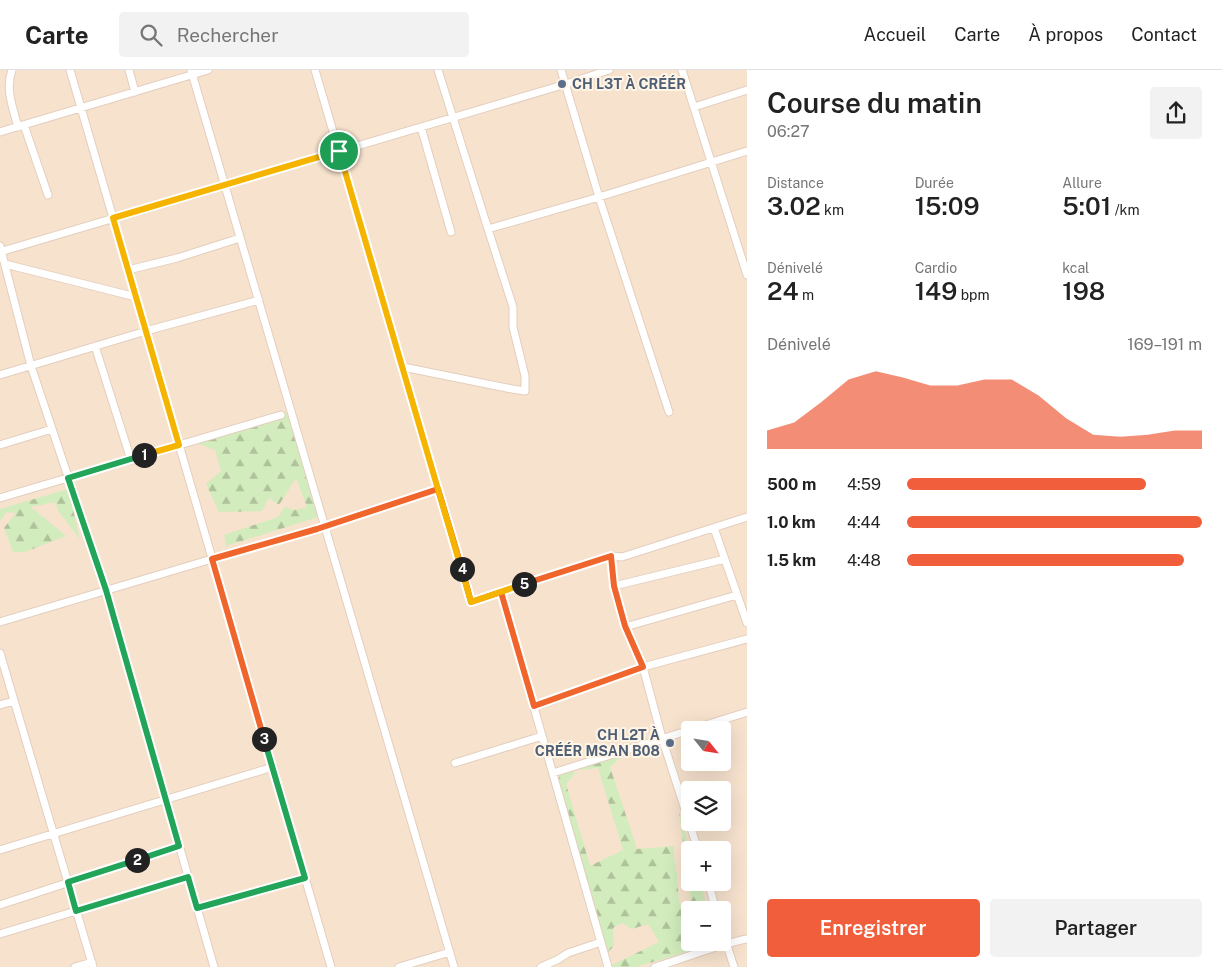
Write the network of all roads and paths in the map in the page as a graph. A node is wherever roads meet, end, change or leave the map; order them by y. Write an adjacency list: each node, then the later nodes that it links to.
1 (12, 70): 17 (street)
2 (70, 70): 15 (street)
3 (129, 70): 13 (street)
4 (208, 70): 10 (street)
5 (315, 70): 20 (street)
6 (438, 70): 16 (street)
7 (561, 70): 11 (street)
8 (609, 70): 11 (street)
9 (682, 70): 14 (street)
10 (192, 72): 13 (street); 23 (street)
11 (566, 84): 16 (street); 25 (street)
12 (747, 90): 14 (street)
13 (136, 92): 15 (street)
14 (694, 107): 22 (street)
15 (81, 108): 17 (street); 26 (street)
16 (453, 118): 18 (street); 27 (street)
17 (21, 126): 19 (street); 24 (street)
18 (421, 127): 20 (street); 28 (street)
19 (0, 132)
20 (339, 151): 23 (street); 39 (street)
21 (747, 151): 22 (street)
22 (711, 162): 25 (street); 33 (street)
23 (225, 185): 26 (street); 29 (street)
24 (48, 195)
25 (599, 197): 27 (street); 41 (street)
26 (113, 218): 30 (street); 32 (street)
27 (488, 229): 39 (street)
28 (451, 232)
29 (240, 238): 32 (street); 35 (street)
30 (1, 250): 31 (street)
31 (5, 264): 34 (street); 38 (street)
32 (128, 270): 34 (street)
33 (747, 275)
34 (136, 297): 36 (street)
35 (258, 300): 36 (street); 51 (street)
36 (146, 331): 37 (street); 45 (street)
37 (95, 346): 38 (street); 46 (street)
38 (31, 366): 40 (street); 43 (street)
39 (403, 367): 48 (street)
40 (0, 375)
41 (670, 412)
42 (281, 415): 45 (street)
43 (52, 429): 44 (street); 47 (street)
44 (0, 445)
45 (179, 445): 46 (street); 54 (street)
46 (131, 460): 47 (street)
47 (68, 478): 49 (street); 57 (street)
48 (438, 489): 51 (street); 58 (street)
49 (0, 498)
50 (747, 517): 52 (street)
51 (325, 527): 54 (street); 92 (street)
52 (714, 528): 53 (street); 55 (street)
53 (611, 556): 56 (street); 58 (street)
54 (212, 559): 57 (street); 73 (street)
55 (725, 559): 56 (street); 59 (street)
56 (614, 586): 62 (street)
57 (106, 590): 60 (street); 75 (street)
58 (501, 592): 68 (street)
59 (737, 595): 61 (street); 62 (street)
60 (0, 622)
61 (747, 623)
62 (625, 626): 65 (street)
63 (747, 639): 65 (street)
64 (0, 653): 66 (street)
65 (643, 667): 68 (street); 71 (street)
66 (14, 701): 67 (street); 76 (street)
67 (0, 705)
68 (534, 706): 70 (street)
69 (747, 712): 71 (street)
70 (542, 736): 72 (street); 74 (street)
71 (662, 738): 74 (street); 77 (street)
72 (455, 763)
73 (272, 767): 75 (street); 81 (street)
74 (553, 773): 88 (street)
75 (166, 800): 76 (street); 78 (street)
76 (54, 834): 79 (street); 82 (street)
77 (695, 841)
78 (179, 846): 80 (street); 82 (street)
79 (0, 850)
80 (188, 877): 84 (street); 85 (street)
81 (305, 878): 84 (street); 96 (street)
82 (68, 882): 83 (street); 85 (street)
83 (0, 905)
84 (197, 908): 95 (street)
85 (76, 911): 86 (street); 93 (street)
86 (0, 934)
87 (747, 940): 89 (street)
88 (601, 942): 99 (street); 100 (street)
89 (731, 942)
90 (705, 951): 101 (street)
91 (729, 951): 102 (street)
92 (450, 952): 97 (street); 98 (street)
93 (92, 964): 94 (street)
94 (75, 967)
95 (214, 967)
96 (331, 967)
97 (399, 967)
98 (454, 967)
99 (541, 967)
100 (608, 967)
101 (655, 967)
102 (734, 967)

